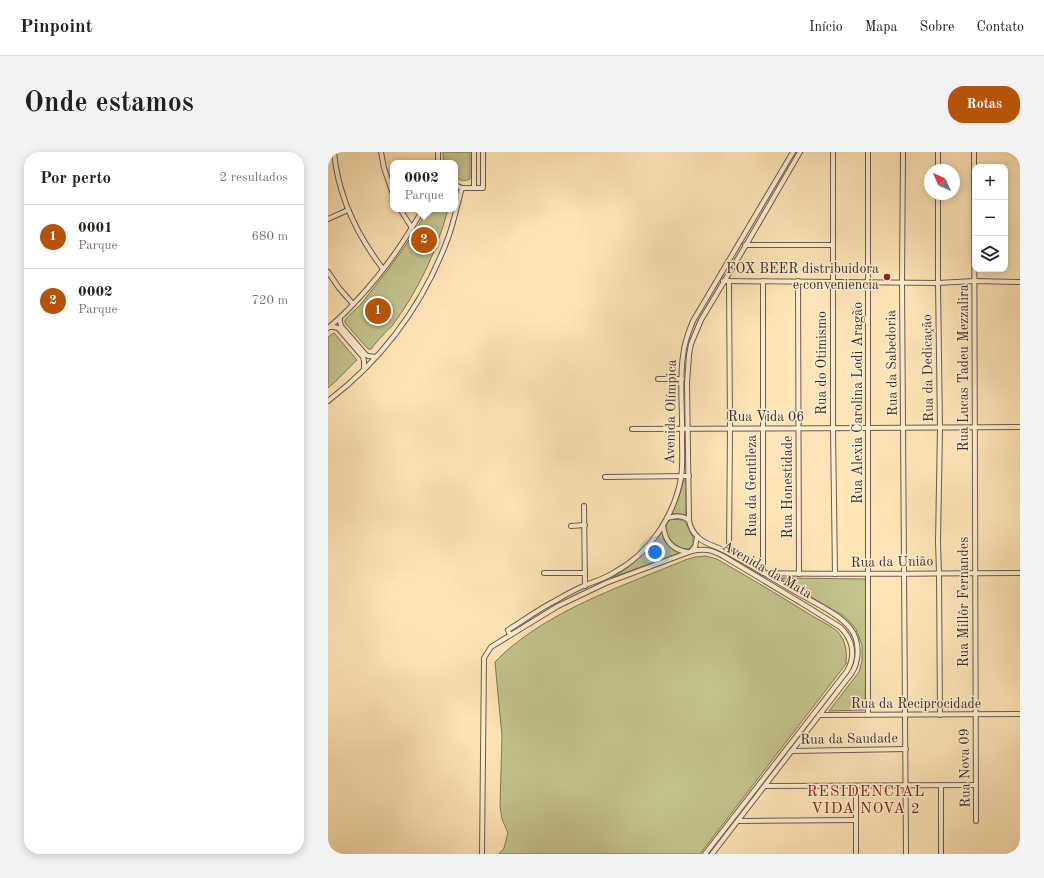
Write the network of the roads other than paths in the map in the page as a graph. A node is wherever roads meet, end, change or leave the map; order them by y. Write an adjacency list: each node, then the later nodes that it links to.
1 (334, 152): 19 (street)
2 (381, 152): 13 (street)
3 (474, 152): 16 (street)
4 (483, 152): 16 (street)
5 (793, 152): 25 (street, Avenida Olímpica)
6 (800, 152): 26 (street, Avenida Olímpica)
7 (832, 152): 27 (street, Rua do Otimismo)
8 (868, 152): 37 (street, Rua Alexia Carolina Lodi Aragão)
9 (903, 152): 38 (street, Rua da Sabedoria)
10 (938, 152): 12 (street)
11 (974, 152): 36 (street, Rua Lucas Tadeu Mezzalira)
12 (938, 164)
13 (390, 185)
14 (458, 186): 15 (street)
15 (462, 188): 16 (street); 18 (street)
16 (474, 188)
17 (938, 200): 39 (street, Rua da Dedicação)
18 (458, 203)
19 (348, 210): 23 (street); 28 (street)
20 (402, 212): 24 (street)
21 (421, 212): 24 (street)
22 (456, 212): 44 (street)
23 (328, 219)
24 (412, 228): 28 (street)
25 (738, 244): 26 (street); 30 (street, Avenida Olímpica)
26 (746, 245): 27 (street); 31 (street, Avenida Olímpica)
27 (833, 245): 35 (street, Rua do Otimismo)
28 (384, 269): 41 (street)
29 (328, 272): 41 (street)
30 (716, 281): 31 (street); 47 (street, Avenida Olímpica)
31 (724, 281): 32 (street); 52 (street, Avenida Olímpica)
32 (729, 281): 33 (street); 53 (street)
33 (763, 281): 34 (street); 54 (street, Rua da Gentileza)
34 (798, 281): 35 (street); 55 (street, Rua Honestidade)
35 (833, 281): 37 (street); 56 (street, Rua do Otimismo)
36 (974, 281): 39 (street); 40 (street); 51 (street, Rua Lucas Tadeu Mezzalira)
37 (868, 282): 38 (street); 50 (street, Rua Alexia Carolina Lodi Aragão)
38 (902, 282): 39 (street); 57 (street, Rua da Sabedoria)
39 (938, 282): 58 (street, Rua da Dedicação)
40 (1020, 282)
41 (353, 304): 42 (street)
42 (340, 318): 43 (street); 44 (street)
43 (329, 327): 45 (street)
44 (376, 357): 45 (street)
45 (364, 369): 48 (street)
46 (658, 379): 47 (street)
47 (682, 379): 60 (street, Avenida Olímpica)
48 (328, 401)
49 (1020, 426): 51 (street, Rua Vida 06)
50 (869, 427): 56 (street, Rua Vida 06); 57 (street, Rua Vida 06); 82 (street, Rua Alexia Carolina Lodi Aragão)
51 (975, 427): 58 (street, Rua Vida 06); 64 (street, Rua Lucas Tadeu Mezzalira)
52 (688, 428): 53 (street, Rua Vida 06); 60 (street, Rua Vida 06); 62 (street, Avenida Olímpica)
53 (730, 428): 54 (street, Rua Vida 06); 73 (street)
54 (763, 428): 55 (street, Rua Vida 06); 74 (street, Rua da Gentileza)
55 (799, 428): 56 (street, Rua Vida 06); 80 (street, Rua Honestidade)
56 (833, 428): 81 (street, Rua do Otimismo)
57 (904, 428): 58 (street, Rua Vida 06); 83 (street, Rua da Sabedoria)
58 (940, 428): 77 (street, Rua da Dedicação)
59 (632, 429): 60 (street, Rua Vida 06)
60 (682, 429): 61 (street, Avenida Olímpica)
61 (681, 476): 62 (street); 63 (street); 66 (street, Avenida Olímpica)
62 (689, 476): 67 (street, Avenida Olímpica)
63 (605, 477)
64 (975, 488): 78 (street, Rua Millôr Fernandes)
65 (584, 506): 68 (street)
66 (667, 518): 67 (street); 69 (street)
67 (689, 520): 71 (street)
68 (585, 525): 70 (street); 76 (street)
69 (663, 525): 72 (street); 84 (street)
70 (571, 526)
71 (697, 537): 72 (street); 73 (street, Avenida da Mata)
72 (690, 552): 85 (street, Avenida da Mata); 87 (street, Avenida da Mata)
73 (729, 553): 74 (street, Avenida da Mata)
74 (764, 572): 80 (street, Rua da União); 88 (street, Avenida da Mata)
75 (544, 573): 76 (street)
76 (585, 573): 84 (street)
77 (939, 573): 78 (street, Rua da União); 83 (street, Rua da União); 91 (street, Rua da Dedicação)
78 (976, 573): 79 (street, Rua da União); 92 (street, Rua Millôr Fernandes)
79 (1020, 573)
80 (800, 574): 81 (street, Rua da União)
81 (835, 574): 82 (street, Rua da União)
82 (869, 574): 83 (street, Rua da União); 89 (street, Rua Alexia Carolina Lodi Aragão)
83 (904, 574): 90 (street, Rua da Sabedoria)
84 (585, 586): 85 (street)
85 (510, 635): 103 (street, Avenida da Mata)
86 (1020, 714): 92 (street, Rua da Reciprocidade)
87 (813, 715): 88 (street, Rua da Reciprocidade); 104 (street, Avenida da Mata)
88 (820, 715): 89 (street, Rua da Reciprocidade); 94 (street, Avenida da Mata)
89 (868, 715): 90 (street, Rua da Reciprocidade)
90 (906, 715): 91 (street, Rua da Reciprocidade); 93 (street, Rua da Sabedoria)
91 (940, 715): 92 (street, Rua da Reciprocidade)
92 (975, 715): 97 (street, Rua Nova 09)
93 (906, 749): 94 (street, Rua da Saudade); 95 (street, Rua da Sabedoria)
94 (792, 751): 98 (street, Avenida da Mata)
95 (906, 785): 96 (street); 99 (street); 107 (street)
96 (941, 785): 97 (street); 108 (street)
97 (976, 785): 102 (street, Rua Nova 09)
98 (765, 786): 99 (street); 101 (street, Avenida da Mata)
99 (856, 786): 100 (street)
100 (856, 820): 101 (street); 106 (street)
101 (738, 821): 105 (street, Avenida da Mata)
102 (976, 821)
103 (482, 854)
104 (705, 854)
105 (712, 854)
106 (856, 854)
107 (906, 854)
108 (941, 854)

